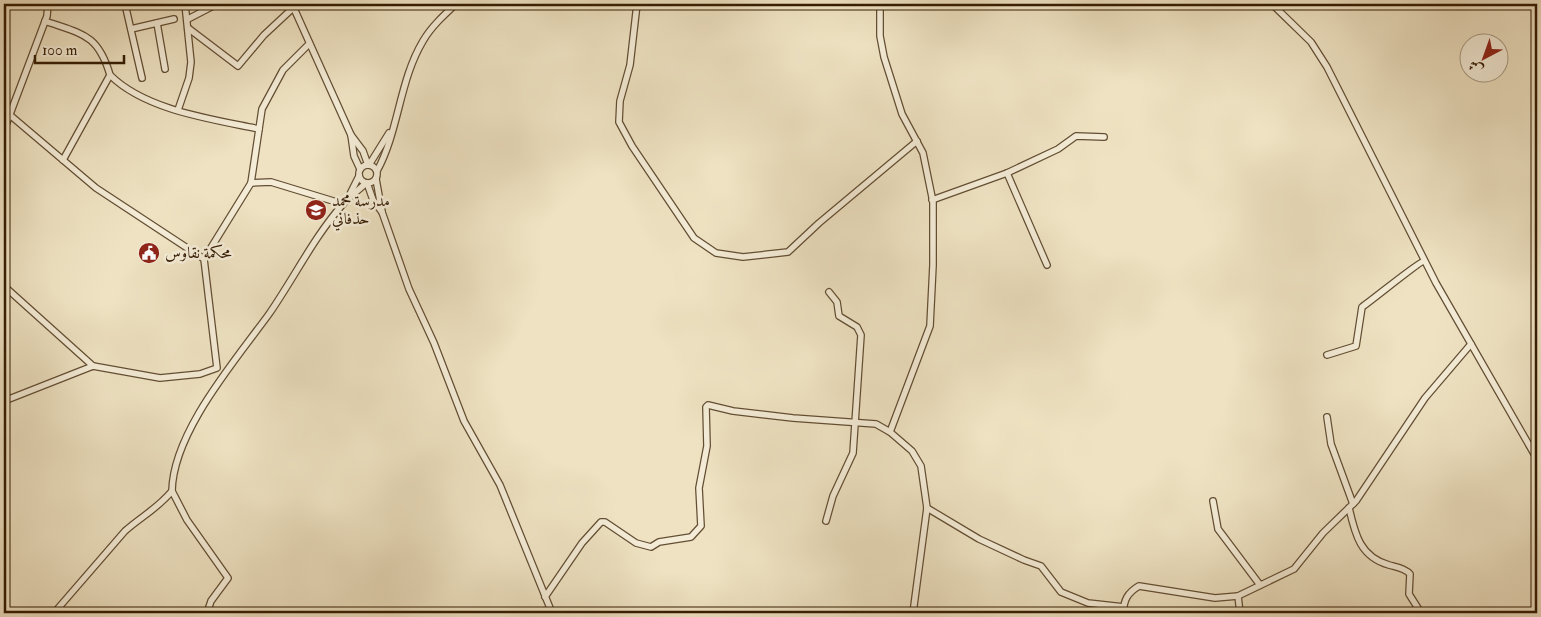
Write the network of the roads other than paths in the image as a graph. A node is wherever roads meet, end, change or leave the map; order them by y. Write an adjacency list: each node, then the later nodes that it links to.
1 (48, 4): 12 (street)
2 (125, 4): 15 (street)
3 (185, 4): 11 (street)
4 (217, 4): 11 (street)
5 (456, 4): 24 (street)
6 (637, 4): 28 (street)
7 (880, 4): 28 (street)
8 (1272, 4): 45 (street)
9 (293, 6): 14 (street); 16 (street)
10 (174, 19): 13 (street)
11 (188, 19): 14 (street)
12 (45, 21): 18 (street); 22 (street)
13 (156, 23): 15 (street); 17 (street)
14 (188, 28): 21 (street)
15 (131, 29): 19 (street)
16 (309, 44): 23 (street); 26 (street)
17 (165, 69)
18 (110, 75): 21 (street); 31 (street)
19 (142, 78)
20 (4, 110): 22 (street)
21 (178, 110): 23 (street)
22 (9, 115): 25 (street); 31 (street)
23 (258, 129): 37 (street)
24 (392, 129): 30 (street); 33 (street)
25 (4, 130)
26 (351, 135): 29 (street); 34 (street)
27 (1104, 137): 35 (street)
28 (916, 141): 41 (street)
29 (363, 150): 30 (street); 32 (street)
30 (378, 152): 32 (street)
31 (63, 160): 44 (street)
32 (368, 165): 33 (street); 34 (street)
33 (377, 171): 36 (street)
34 (360, 172): 38 (street); 42 (street)
35 (1008, 173): 41 (street); 46 (street)
36 (376, 179): 38 (street); 43 (street)
37 (251, 183): 42 (street); 44 (street)
38 (366, 183): 39 (street); 40 (street)
39 (360, 189): 40 (street); 42 (street)
40 (369, 191): 43 (street)
41 (932, 200): 57 (street)
42 (345, 202): 52 (street)
43 (382, 212): 67 (street)
44 (204, 259): 53 (street)
45 (1424, 261): 49 (street); 50 (street)
46 (1047, 266)
47 (4, 286): 51 (street)
48 (829, 292): 56 (street)
49 (1471, 344): 58 (street); 61 (street)
50 (1327, 355)
51 (93, 366): 53 (street); 54 (street)
52 (228, 367): 53 (street); 59 (street)
53 (217, 368)
54 (4, 401)
55 (1327, 417): 61 (street)
56 (857, 422): 57 (street); 63 (street); 67 (street)
57 (890, 432): 62 (street)
58 (1537, 459)
59 (172, 492): 70 (street); 71 (street)
60 (1213, 501): 65 (street)
61 (1351, 506): 65 (street); 75 (street)
62 (927, 508): 68 (street); 73 (street)
63 (826, 521)
64 (4, 578): 69 (street)
65 (1260, 585): 66 (street)
66 (1238, 596): 68 (street); 74 (street)
67 (545, 597): 72 (street)
68 (1124, 610)
69 (4, 613)
70 (54, 613)
71 (207, 613)
72 (552, 613)
73 (913, 613)
74 (1240, 613)
75 (1421, 613)

